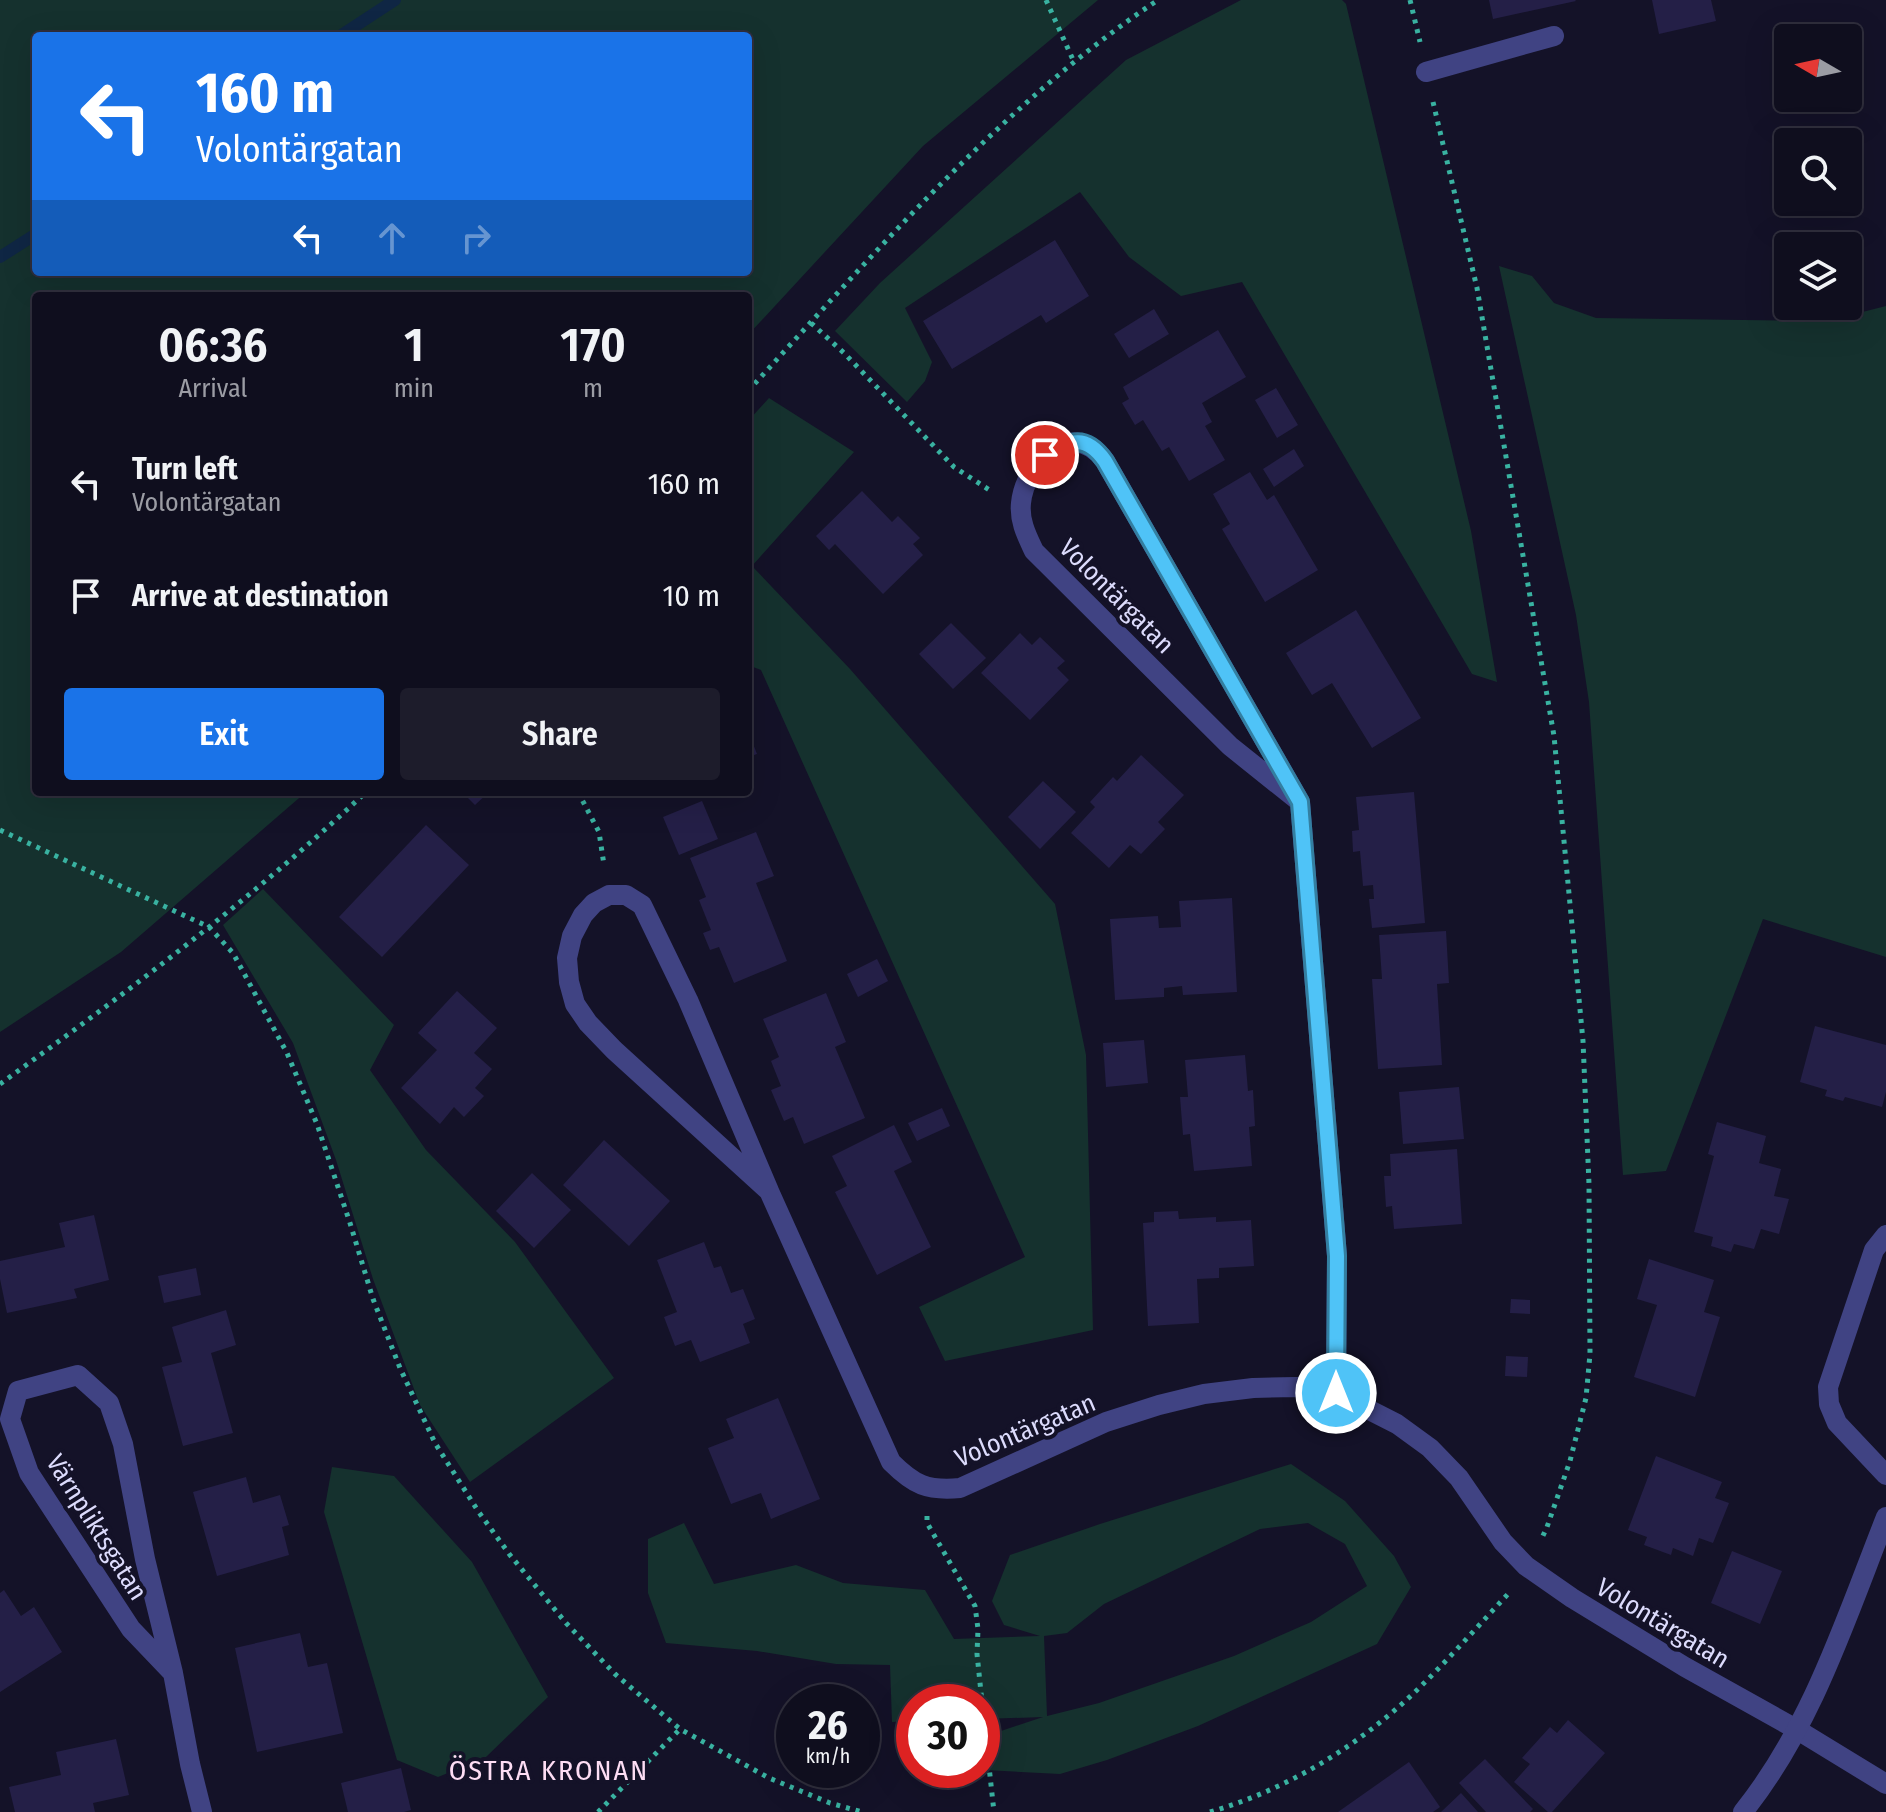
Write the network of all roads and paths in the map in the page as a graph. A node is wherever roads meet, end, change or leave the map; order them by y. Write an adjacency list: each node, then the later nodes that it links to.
1 (1046, 0): 5 (path)
2 (1158, 0): 5 (path)
3 (1410, 0): 6 (path)
4 (1554, 36): 6 (street)
5 (1074, 62): 7 (path)
6 (1426, 72): 23 (path)
7 (811, 323): 8 (path); 9 (path)
8 (752, 387)
9 (1021, 511): 12 (street, Volontärgatan); 12 (street, Volontärgatan)
10 (362, 796): 15 (path)
11 (580, 796): 14 (path)
12 (1300, 802): 19 (street, Volontärgatan)
13 (0, 830): 15 (path)
14 (609, 895): 17 (street); 17 (street)
15 (209, 927): 16 (path); 26 (path)
16 (0, 1084)
17 (769, 1191): 21 (street)
18 (1886, 1235): 20 (street)
19 (1336, 1393): 21 (street, Volontärgatan); 23 (street, Volontärgatan)
20 (1886, 1475)
21 (923, 1486): 25 (path)
22 (1886, 1517): 27 (street)
23 (1526, 1566): 27 (street, Volontärgatan); 34 (path)
24 (173, 1673): 24 (street, Värnpliktsgatan); 30 (street, Värnpliktsgatan)
25 (980, 1684)
26 (680, 1729): 31 (path); 32 (path)
27 (1796, 1729): 28 (street, Volontärgatan); 35 (street)
28 (1886, 1784)
29 (991, 1788): 33 (path)
30 (202, 1812)
31 (598, 1812)
32 (862, 1812)
33 (994, 1812)
34 (1210, 1812)
35 (1743, 1812)

